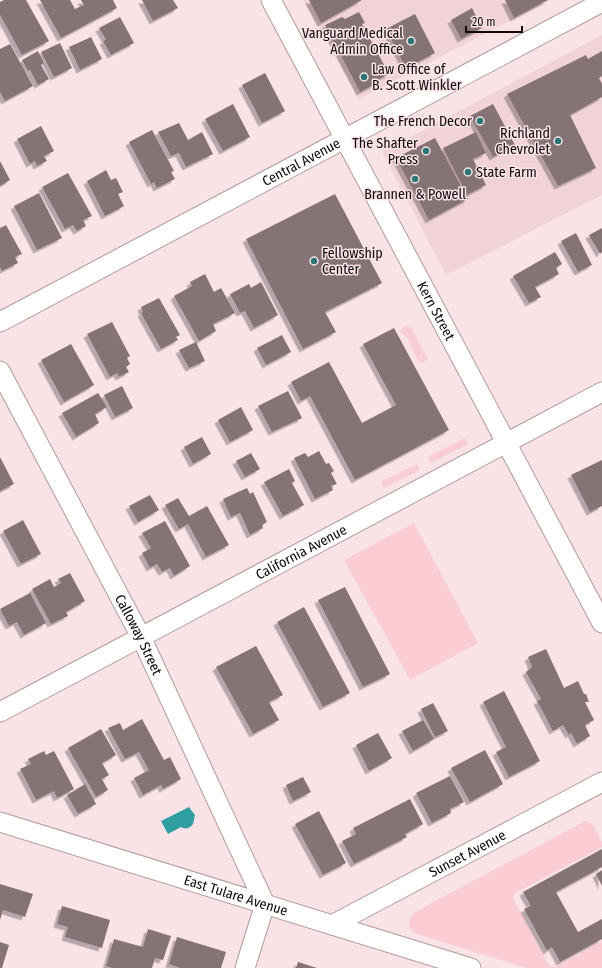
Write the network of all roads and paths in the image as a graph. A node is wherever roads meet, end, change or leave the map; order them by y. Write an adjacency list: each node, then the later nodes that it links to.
1 (271, 0): 3 (street, Kern Street)
2 (602, 2): 3 (street, Central Avenue)
3 (344, 139): 4 (street, Central Avenue); 7 (street, Kern Street)
4 (0, 322)
5 (0, 371): 9 (street, Calloway Street)
6 (602, 392): 7 (street, California Avenue)
7 (506, 442): 8 (street, Kern Street); 9 (street, California Avenue)
8 (602, 622)
9 (141, 637): 10 (street, California Avenue); 13 (street, Calloway Street)
10 (0, 712)
11 (602, 782): 14 (street, Sunset Avenue)
12 (0, 822): 13 (street, East Tulare Avenue)
13 (265, 904): 14 (street, East Tulare Avenue); 15 (street)
14 (332, 925): 16 (street, East Tulare Avenue)
15 (245, 968)
16 (471, 968)

